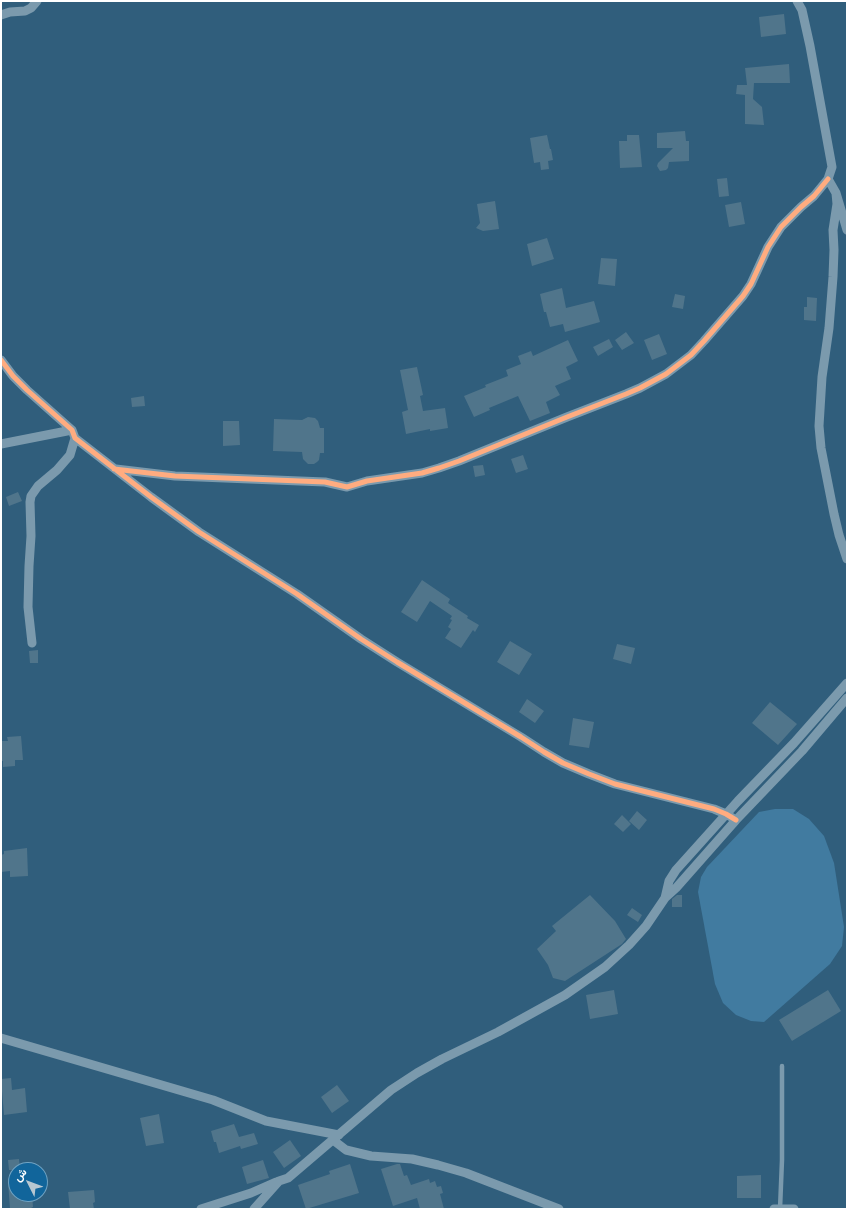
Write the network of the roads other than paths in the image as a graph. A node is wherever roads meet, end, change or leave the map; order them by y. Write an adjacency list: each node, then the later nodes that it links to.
1 (37, 1): 3 (street)
2 (797, 1): 4 (street)
3 (1, 15)
4 (828, 179): 5 (street); 10 (street)
5 (836, 193): 6 (street); 11 (street)
6 (847, 230)
7 (1, 360): 8 (street)
8 (74, 434): 9 (street); 10 (street); 12 (street)
9 (1, 444)
10 (114, 469): 17 (street)
11 (847, 559)
12 (32, 643)
13 (847, 683): 15 (street)
14 (847, 698): 16 (street)
15 (794, 743): 16 (street); 17 (street)
16 (802, 750): 18 (street)
17 (726, 814): 18 (street); 19 (street)
18 (736, 820): 19 (street)
19 (665, 898): 22 (street)
20 (1, 1038): 22 (street)
21 (782, 1066): 28 (lane)
22 (336, 1138): 23 (street); 26 (street)
23 (279, 1181): 24 (street); 25 (street)
24 (201, 1209)
25 (254, 1209)
26 (559, 1209)
27 (774, 1209): 28 (street)
28 (780, 1209): 29 (street)
29 (794, 1209)

